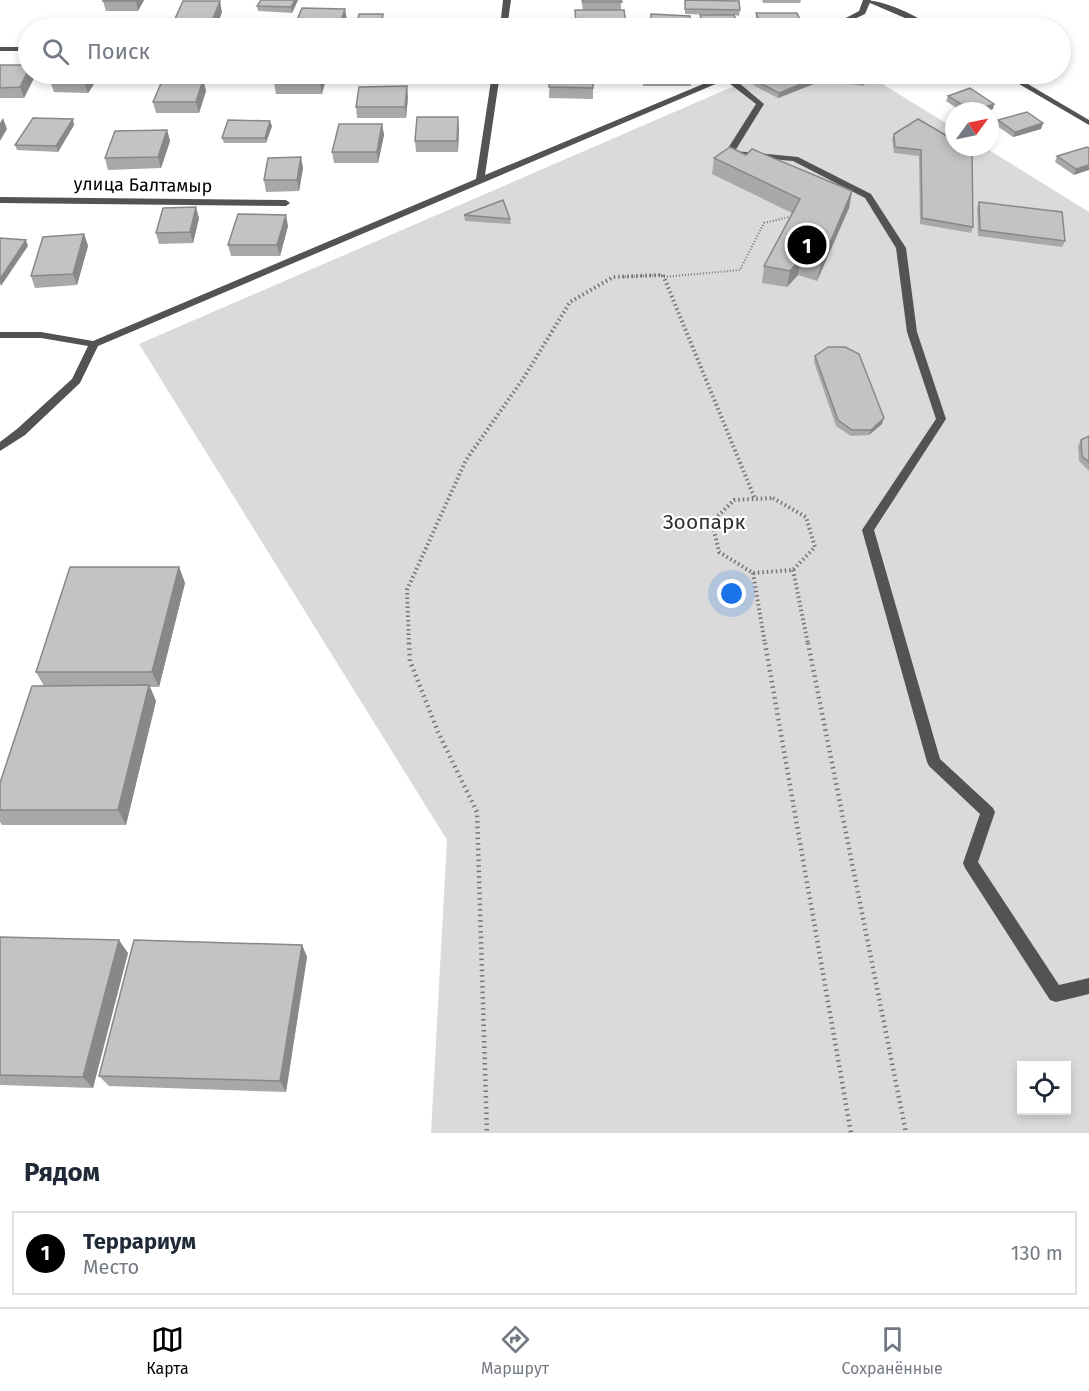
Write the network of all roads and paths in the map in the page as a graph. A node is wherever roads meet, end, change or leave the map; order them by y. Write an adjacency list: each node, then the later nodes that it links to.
1 (507, 0): 3 (street)
2 (867, 0): 4 (street); 5 (street)
3 (504, 18)
4 (850, 18)
5 (912, 18)
6 (0, 49): 7 (street)
7 (18, 49)
8 (495, 84): 13 (street)
9 (709, 84): 13 (street)
10 (739, 84): 24 (street)
11 (1023, 84): 12 (street)
12 (1089, 123)
13 (480, 181): 19 (street)
14 (0, 200): 15 (street, улица Балтамыр)
15 (286, 203)
16 (797, 215): 17 (path)
17 (663, 275): 21 (path); 25 (path)
18 (0, 335): 19 (street)
19 (94, 344): 20 (street)
20 (0, 447)
21 (754, 499): 22 (path); 23 (path)
22 (793, 570): 23 (path); 27 (path)
23 (753, 573): 26 (path)
24 (1089, 986)
25 (487, 1133)
26 (850, 1133)
27 (906, 1133)

